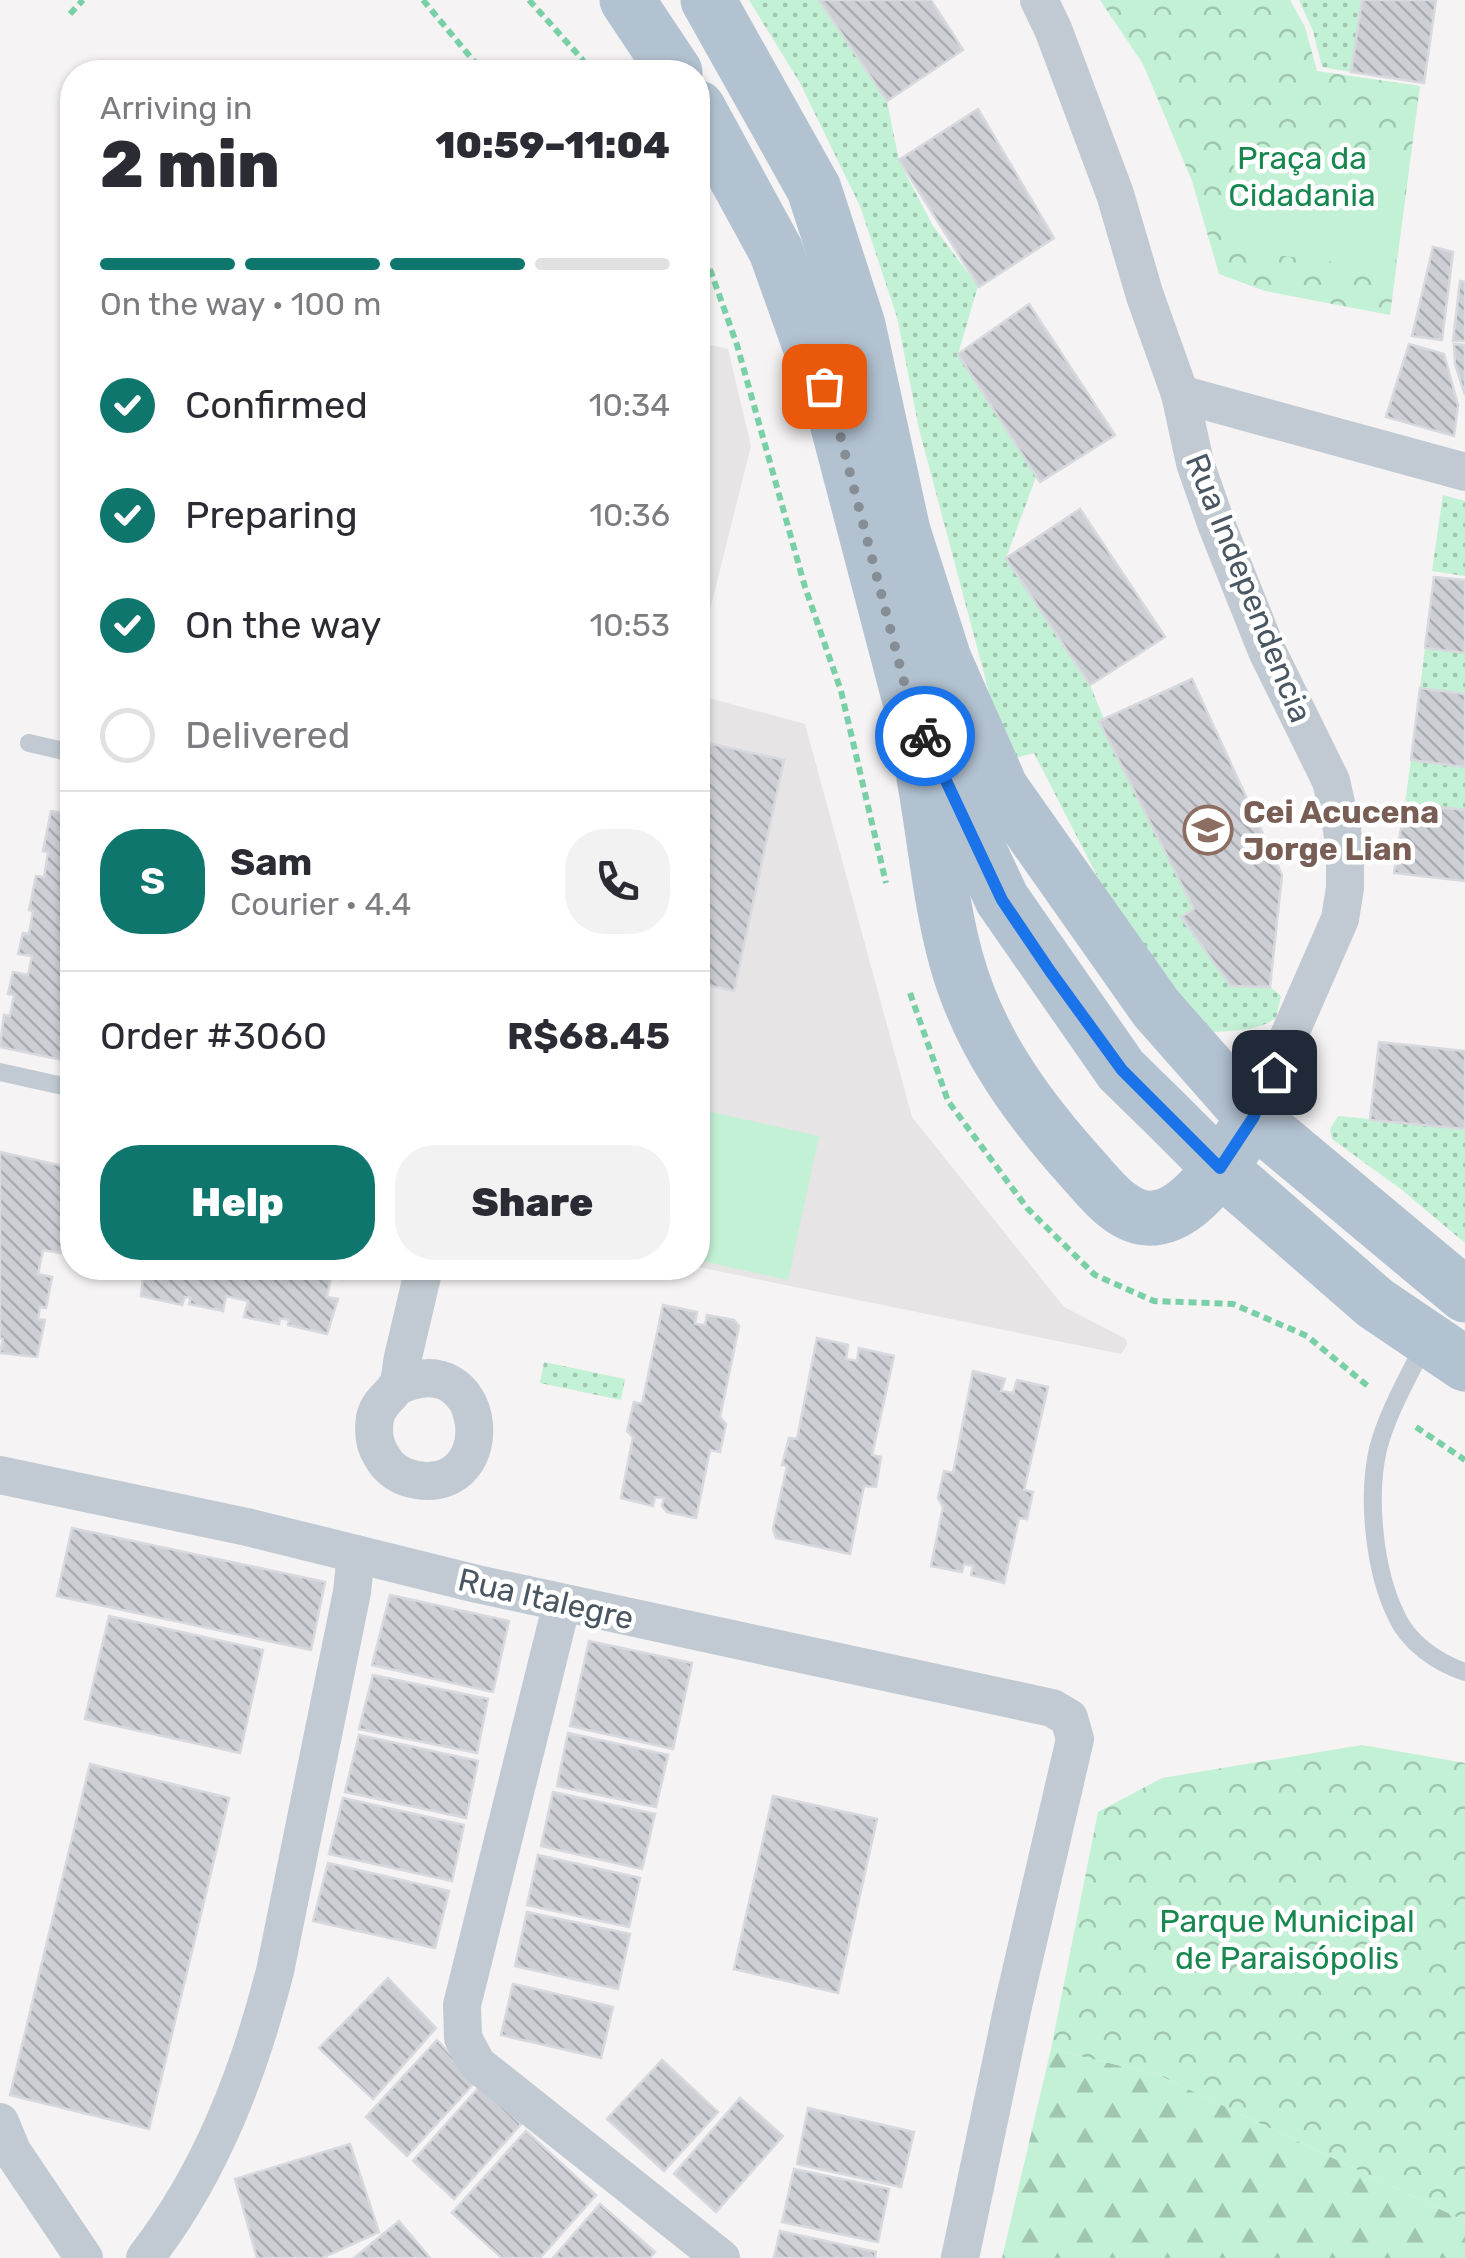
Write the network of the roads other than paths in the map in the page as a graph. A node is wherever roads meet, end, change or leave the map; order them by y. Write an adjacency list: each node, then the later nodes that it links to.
1 (627, 0): 4 (main road)
2 (708, 0): 13 (main road)
3 (1039, 0): 6 (street, Rua Independencia)
4 (667, 60)
5 (710, 130): 8 (main road)
6 (1180, 394): 7 (street); 13 (street, Rua Independencia)
7 (1465, 472)
8 (910, 705): 14 (main road); 14 (main road)
9 (29, 743): 10 (lane)
10 (60, 750)
11 (0, 1072): 12 (lane)
12 (60, 1085)
13 (1253, 1118): 14 (main road); 16 (main road)
14 (1220, 1168): 17 (main road)
15 (421, 1280): 18 (street)
16 (1465, 1295)
17 (1446, 1351): 22 (lane)
18 (396, 1387)
19 (0, 1475): 20 (street, Rua Italegre)
20 (356, 1554): 21 (street, Rua Italegre); 25 (street)
21 (562, 1603): 26 (street); 27 (street, Rua Italegre)
22 (1465, 1672)
23 (0, 2122): 24 (street)
24 (84, 2258)
25 (146, 2258)
26 (721, 2258)
27 (960, 2258)

